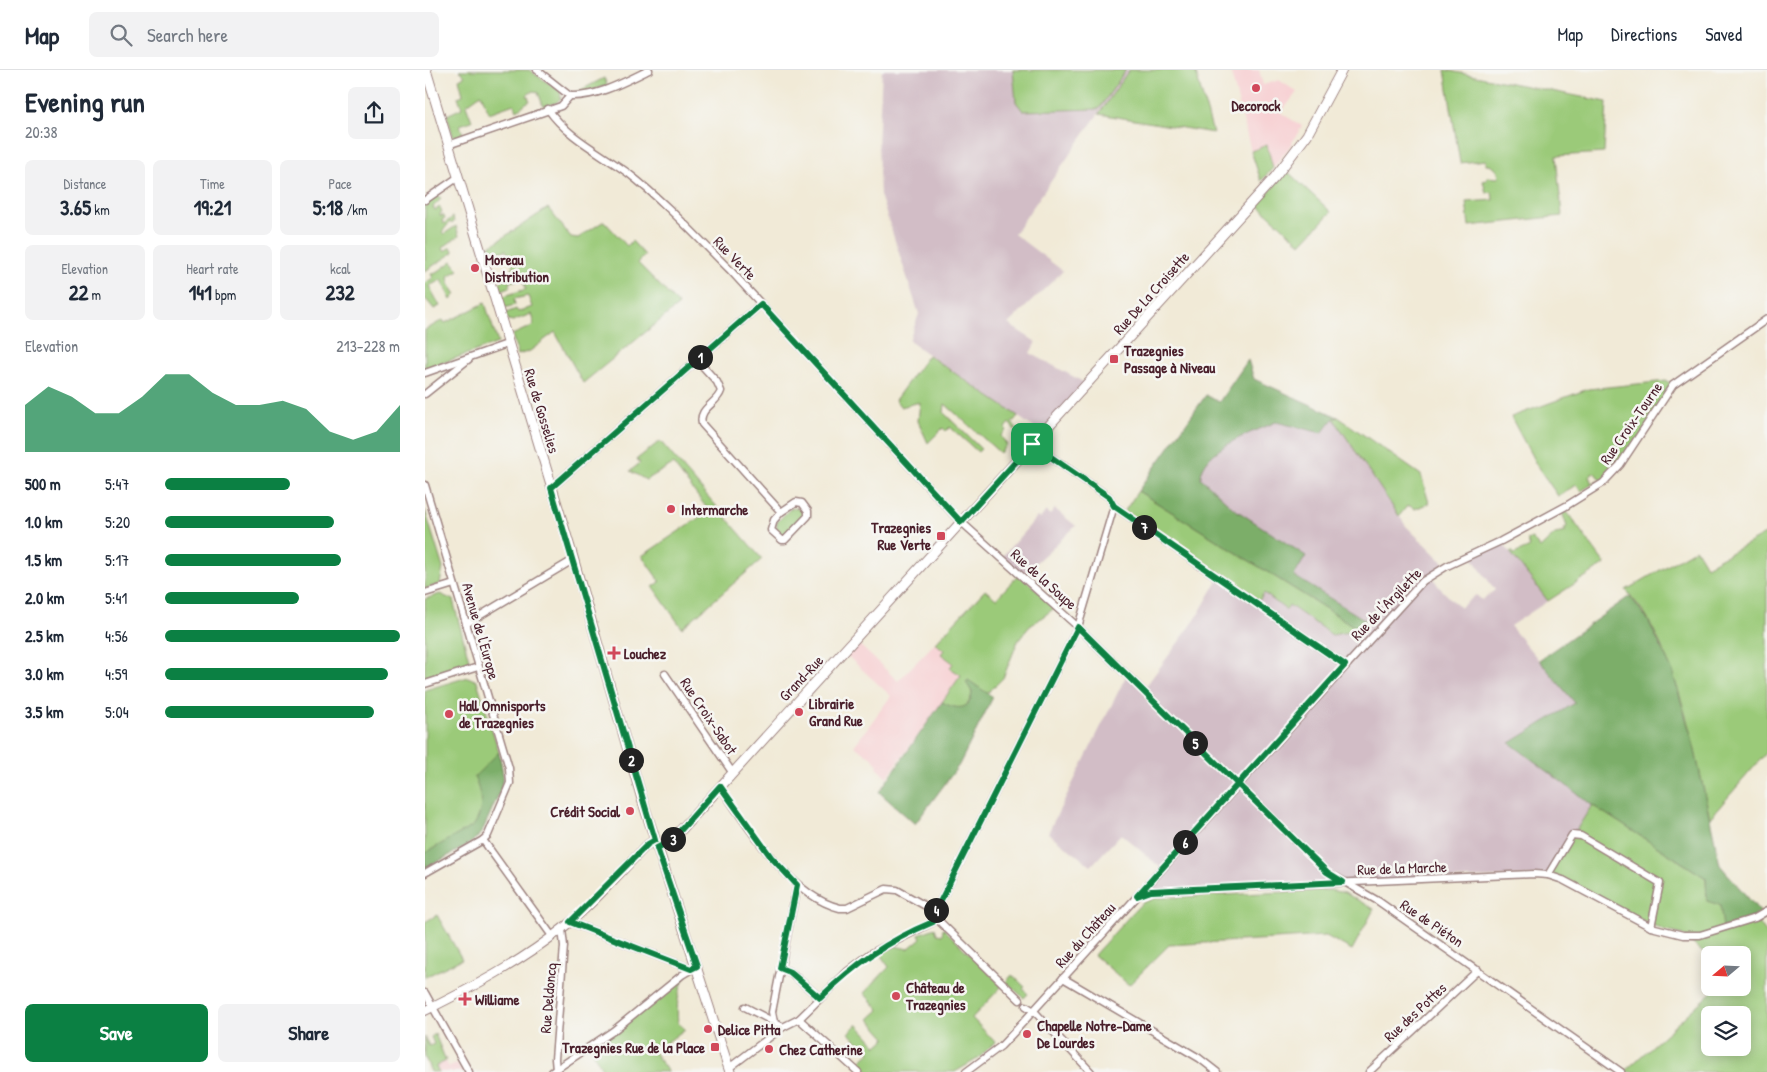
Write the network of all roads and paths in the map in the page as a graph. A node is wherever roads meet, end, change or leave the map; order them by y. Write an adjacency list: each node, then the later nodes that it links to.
1 (425, 70): 7 (main road, Rue de Gosselies)
2 (537, 70): 5 (street)
3 (649, 70): 5 (street)
4 (1342, 70): 17 (main road, Rue De La Croisette)
5 (570, 96): 6 (street)
6 (549, 109): 7 (street); 10 (street, Rue Verte)
7 (448, 145): 8 (main road, Rue de Gosselies)
8 (457, 178): 9 (street); 12 (main road, Rue de Gosselies)
9 (425, 200)
10 (761, 304): 14 (street); 24 (street, Rue Verte)
11 (1767, 319): 22 (street, Rue Croix-Tourne)
12 (507, 344): 13 (street); 19 (main road, Rue de Gosselies)
13 (471, 357): 15 (street); 16 (street)
14 (697, 360): 19 (street); 23 (street)
15 (425, 373)
16 (425, 394)
17 (1032, 444): 21 (street); 24 (main road, Rue De La Croisette)
18 (425, 485): 20 (street, Avenue de l'Europe)
19 (551, 488): 25 (main road, Rue de Gosselies)
20 (427, 498): 26 (street, Avenue de l'Europe)
21 (1114, 506): 29 (street); 30 (street)
22 (1566, 506): 30 (street, Rue de l'Argilette)
23 (781, 512): 23 (street)
24 (961, 522): 29 (street, Rue de la Soupe); 34 (main road, Grand-Rue)
25 (573, 560): 28 (street); 38 (main road, Rue de Gosselies)
26 (454, 584): 27 (street); 28 (street, Avenue de l'Europe)
27 (425, 593)
28 (465, 624): 31 (street, Avenue de l'Europe)
29 (1078, 627): 35 (street, Rue de la Soupe); 45 (street)
30 (1345, 665): 35 (street, Rue de l'Argilette)
31 (478, 667): 33 (street); 37 (street, Avenue de l'Europe)
32 (665, 674): 34 (street, Rue Croix-Sabot)
33 (425, 684)
34 (732, 772): 36 (main road, Grand-Rue)
35 (1236, 784): 41 (street, Rue de Piéton); 43 (street, Rue du Château)
36 (720, 786): 38 (main road, Grand-Rue); 42 (street)
37 (483, 840): 39 (street); 49 (street)
38 (656, 844): 46 (street); 50 (main road, Rue de Gosselies)
39 (425, 873)
40 (1548, 875): 41 (street, Rue de la Marche); 47 (street, Rue de la Marche); 47 (street)
41 (1343, 882): 43 (street, Rue de la Marche); 52 (street, Rue de Piéton)
42 (797, 885): 45 (street); 51 (street)
43 (1137, 896): 53 (street, Rue du Château)
44 (1767, 911): 47 (street, Rue de la Marche)
45 (935, 917): 55 (street); 56 (street)
46 (570, 922): 48 (street); 50 (street)
47 (1651, 927)
48 (562, 929): 49 (street); 66 (street, Rue Deldoncq)
49 (552, 936): 58 (street)
50 (694, 968): 65 (main road, Rue de Gosselies); 66 (street)
51 (780, 968): 55 (street); 63 (street)
52 (1478, 970): 72 (street, Rue des Pottes); 73 (street, Rue de Piéton)
53 (1063, 978): 61 (street, Rue du Château); 71 (street)
54 (425, 993): 58 (street)
55 (820, 998): 62 (street)
56 (1020, 1000)
57 (1026, 1006): 61 (street)
58 (433, 1007): 60 (street); 67 (street)
59 (745, 1007): 63 (street)
60 (425, 1011)
61 (1034, 1011): 69 (street, Rue du Château); 70 (street)
62 (799, 1019): 64 (street); 68 (street)
63 (774, 1022): 64 (street)
64 (783, 1027): 65 (street)
65 (727, 1070)
66 (555, 1071)
67 (469, 1072)
68 (858, 1072)
69 (965, 1072)
70 (1091, 1072)
71 (1217, 1072)
72 (1369, 1072)
73 (1621, 1072)

